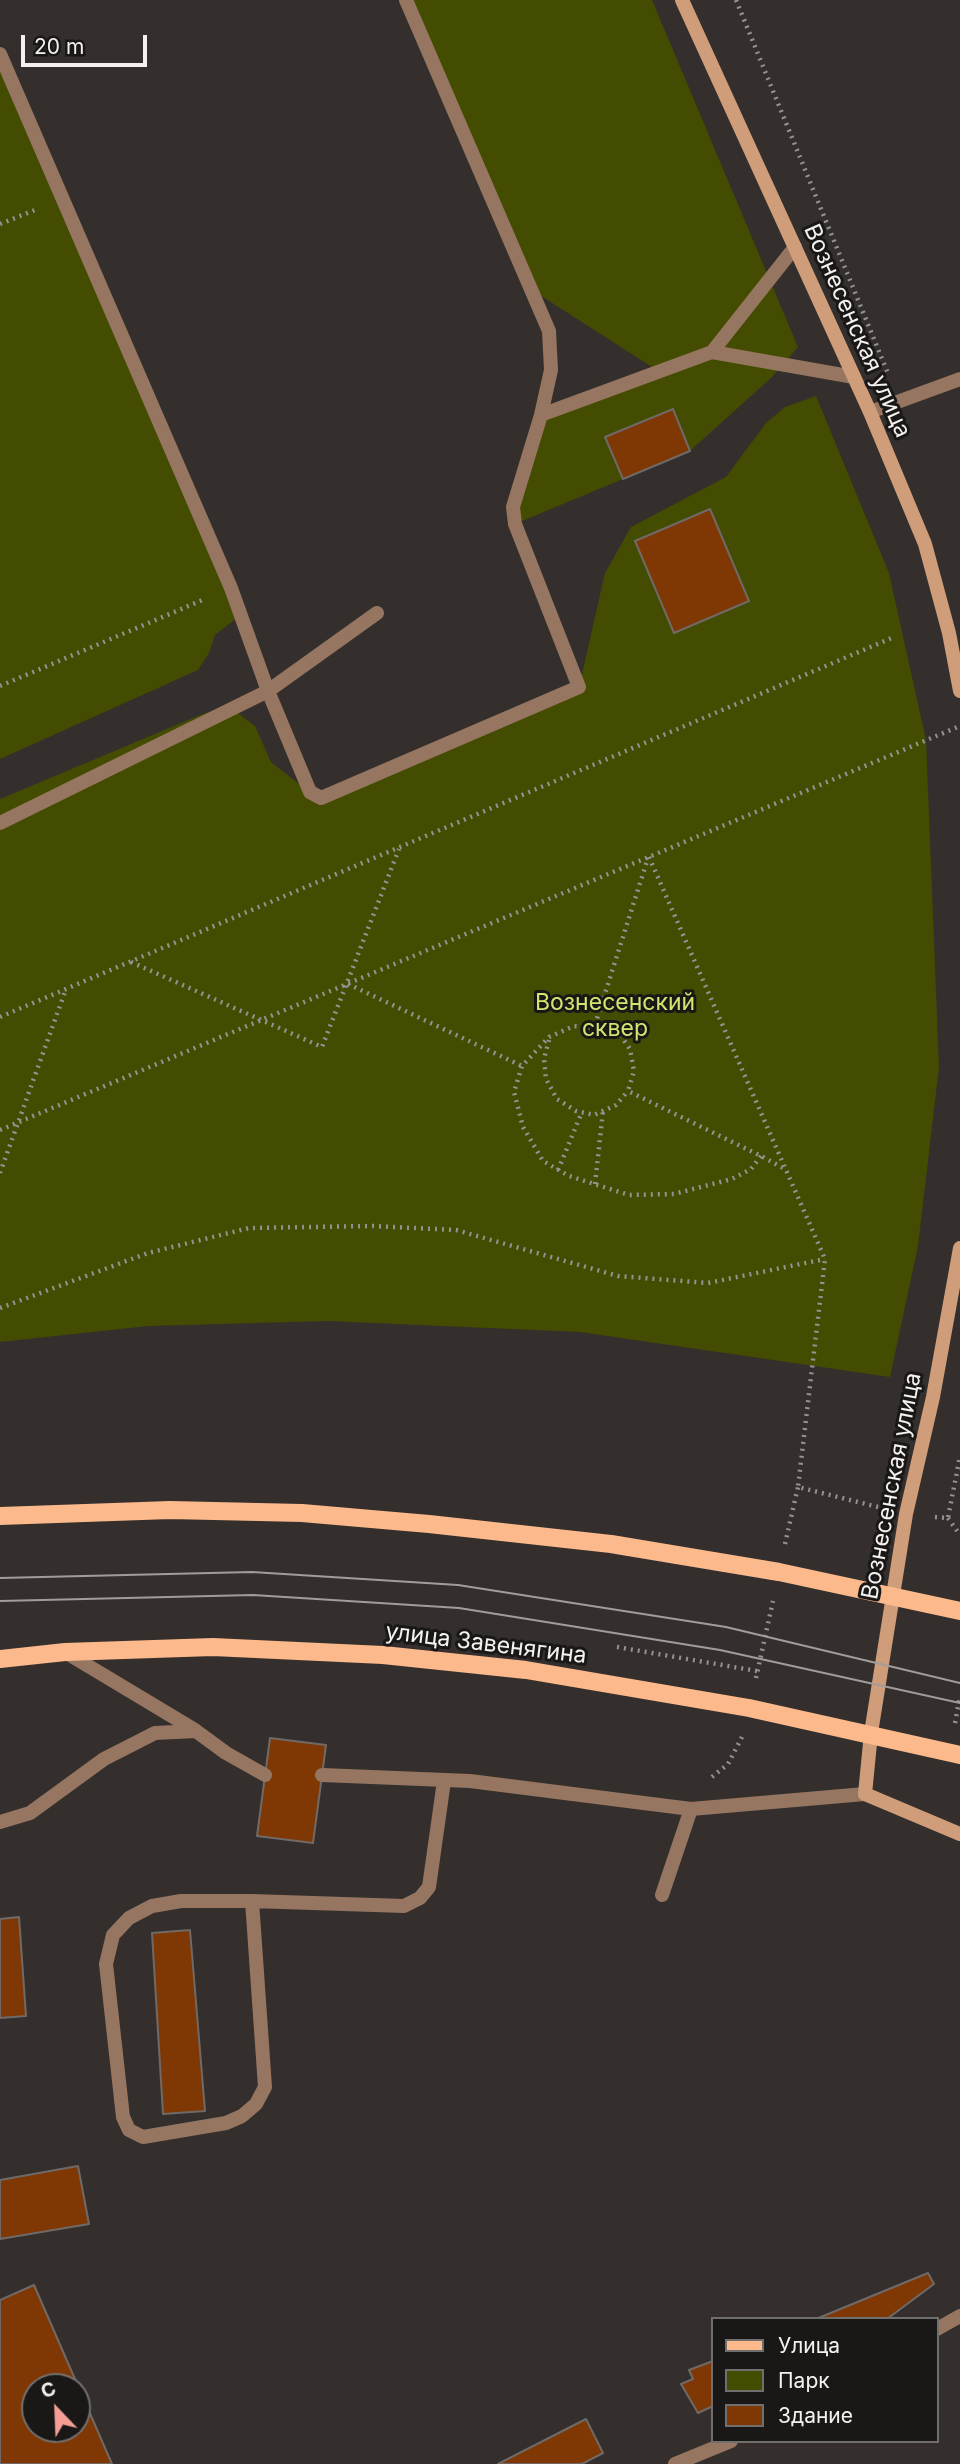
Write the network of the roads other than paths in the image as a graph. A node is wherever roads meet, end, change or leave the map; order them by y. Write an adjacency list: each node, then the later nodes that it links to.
1 (406, 0): 9 (lane)
2 (682, 0): 4 (main road, Вознесенская улица)
3 (0, 54): 11 (lane)
4 (795, 247): 5 (lane); 6 (main road, Вознесенская улица)
5 (712, 352): 6 (lane); 9 (lane)
6 (854, 377): 8 (main road, Вознесенская улица)
7 (960, 379): 8 (lane)
8 (870, 412): 12 (main road, Вознесенская улица)
9 (541, 415): 11 (lane)
10 (377, 613): 11 (lane)
11 (268, 691): 13 (lane)
12 (960, 691)
13 (0, 823)
14 (960, 1248): 16 (main road, Вознесенская улица)
15 (0, 1516): 16 (main road)
16 (892, 1596): 17 (main road); 21 (main road, Вознесенская улица)
17 (960, 1611)
18 (65, 1652): 19 (main road, улица Завенягина); 20 (lane); 21 (main road, улица Завенягина)
19 (0, 1659)
20 (196, 1731): 23 (lane); 28 (lane)
21 (871, 1733): 22 (main road, улица Завенягина); 26 (main road, Вознесенская улица)
22 (960, 1755)
23 (265, 1775)
24 (321, 1775): 25 (lane)
25 (444, 1781): 27 (lane); 31 (lane)
26 (865, 1794): 27 (lane); 29 (main road)
27 (691, 1810): 30 (lane)
28 (0, 1822)
29 (960, 1834)
30 (662, 1895)
31 (252, 1901): 31 (lane)
32 (960, 2316): 33 (lane)
33 (939, 2328)
34 (726, 2443): 35 (lane)
35 (675, 2464)

